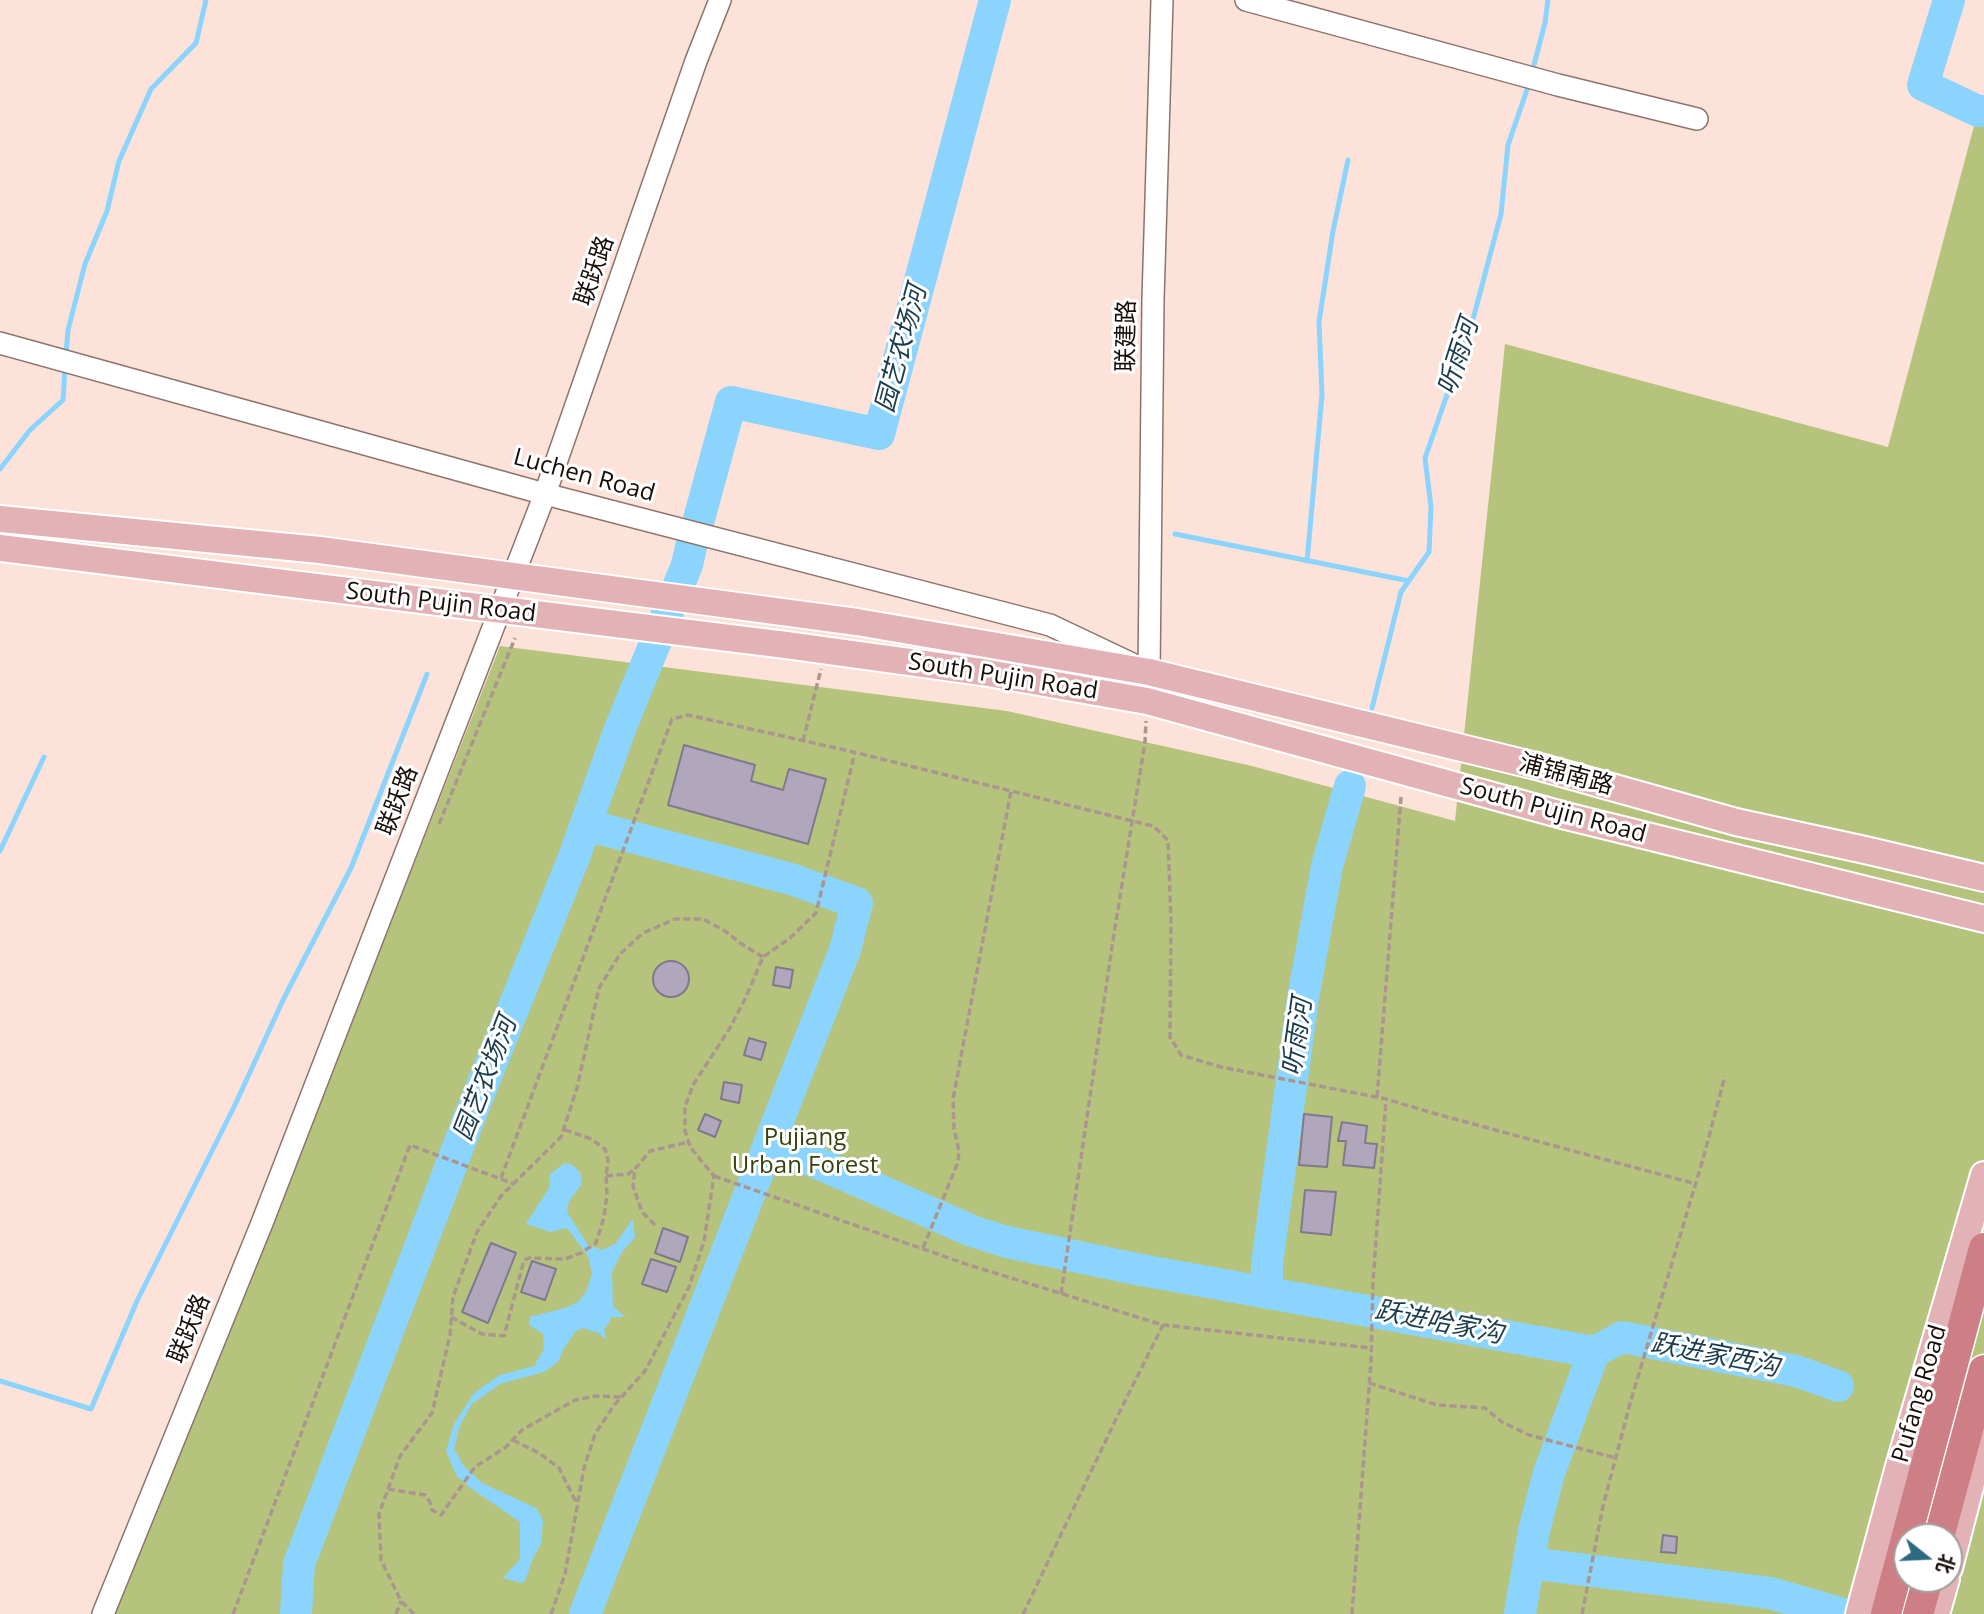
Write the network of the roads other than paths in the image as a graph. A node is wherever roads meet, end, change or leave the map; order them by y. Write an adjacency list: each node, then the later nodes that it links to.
1 (720, 0): 7 (street, 联跃路)
2 (1162, 0): 12 (street, 联建路)
3 (1246, 0): 4 (street)
4 (1300, 7): 5 (street)
5 (1697, 118)
6 (0, 343): 7 (street, Luchen Road)
7 (545, 494): 10 (street, 联跃路); 12 (street, Luchen Road)
8 (0, 519): 10 (main road, South Pujin Road)
9 (0, 548): 11 (main road, South Pujin Road)
10 (513, 576): 11 (street, 联跃路); 12 (main road, South Pujin Road)
11 (500, 610): 16 (main road, South Pujin Road); 26 (street, 联跃路)
12 (1149, 672): 14 (main road, 浦锦南路)
13 (1984, 869): 14 (main road)
14 (1956, 872): 15 (main road, 浦锦南路)
15 (1984, 878)
16 (1984, 919)
17 (1984, 1175): 25 (main road, Pufang Road)
18 (1984, 1248): 25 (highway)
19 (1984, 1370): 21 (highway)
20 (1984, 1433): 22 (main road)
21 (1943, 1523)
22 (1961, 1523)
23 (1923, 1593): 27 (highway)
24 (1942, 1593): 28 (main road)
25 (1869, 1608)
26 (103, 1614)
27 (1918, 1614)
28 (1936, 1614)

